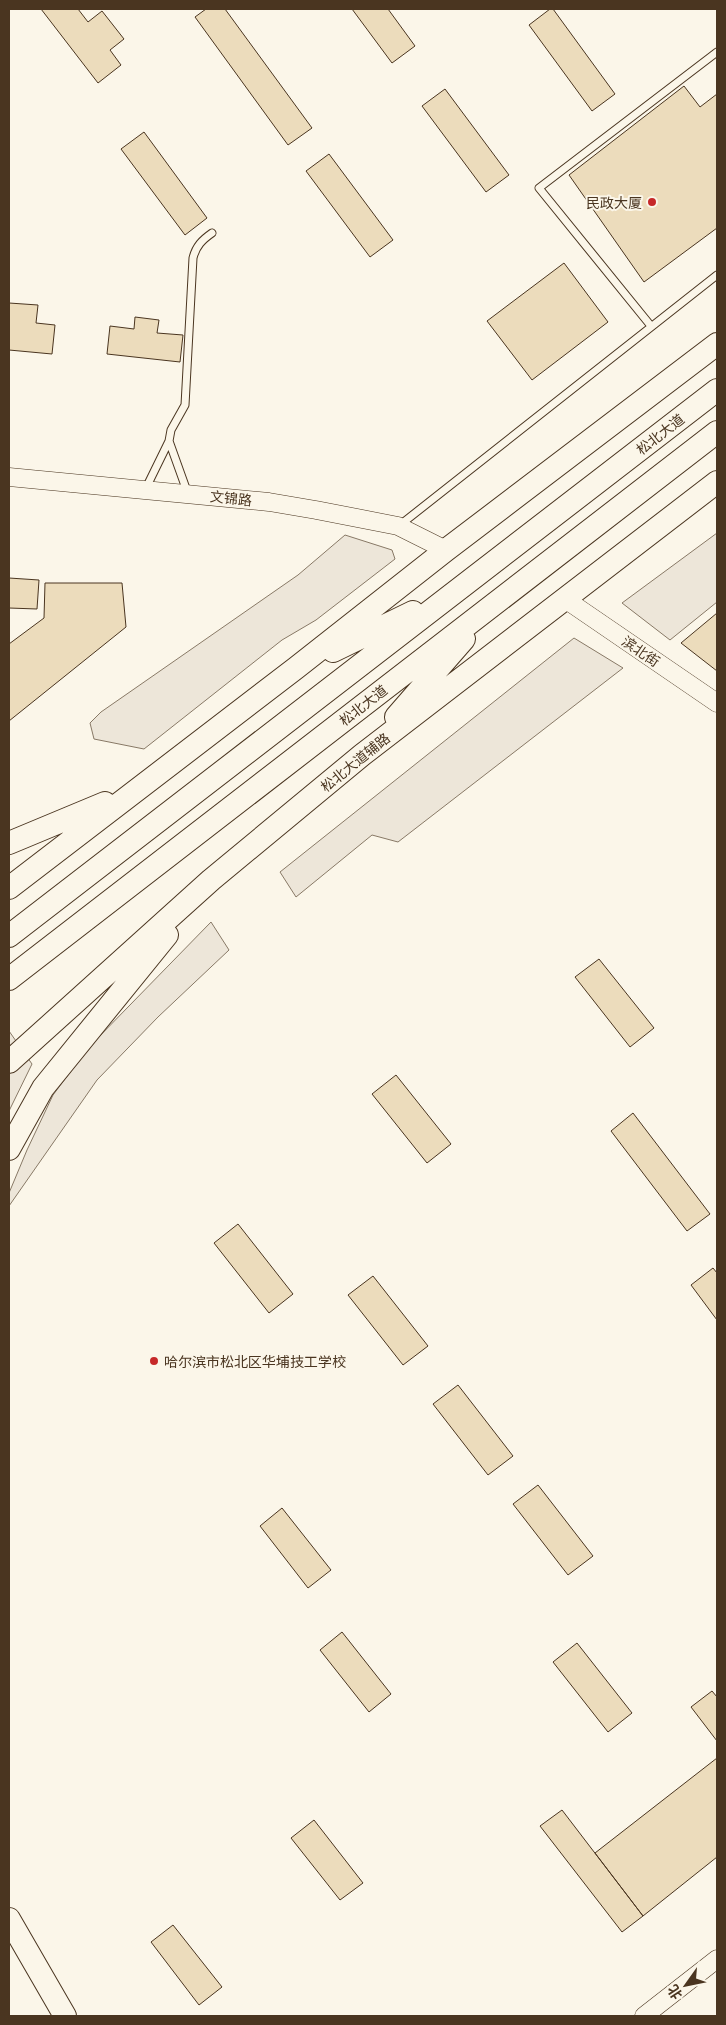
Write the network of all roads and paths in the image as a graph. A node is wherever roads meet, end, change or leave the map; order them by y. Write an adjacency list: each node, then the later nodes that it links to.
1 (717, 52): 4 (lane)
2 (212, 233): 8 (lane)
3 (717, 275): 4 (lane)
4 (651, 326): 13 (lane)
5 (717, 344): 14 (highway)
6 (717, 390): 15 (highway, 松北大道)
7 (717, 432): 17 (highway, 松北大道)
8 (169, 441): 11 (lane); 12 (lane)
9 (9, 477): 11 (street, 文锦路)
10 (717, 482): 16 (highway, 松北大道辅路)
11 (145, 490): 12 (street, 文锦路)
12 (188, 494): 13 (street, 文锦路)
13 (398, 526): 14 (street, 文锦路)
14 (446, 550): 18 (highway)
15 (454, 592): 18 (highway); 25 (highway, 松北大道)
16 (565, 599): 19 (street, 滨北街); 20 (highway, 松北大道辅路)
17 (497, 601): 20 (highway); 26 (highway, 松北大道)
18 (296, 668): 21 (highway)
19 (717, 703)
20 (362, 755): 23 (highway, 松北大道辅路)
21 (140, 787): 22 (highway); 24 (highway)
22 (9, 843)
23 (212, 880): 27 (highway, 松北大道辅路); 28 (highway)
24 (9, 888)
25 (9, 936)
26 (9, 979)
27 (9, 1062)
28 (9, 1149)
29 (9, 1919): 33 (highway)
30 (9, 1950): 32 (highway)
31 (717, 1959): 34 (street)
32 (48, 2016)
33 (65, 2016)
34 (644, 2016)

